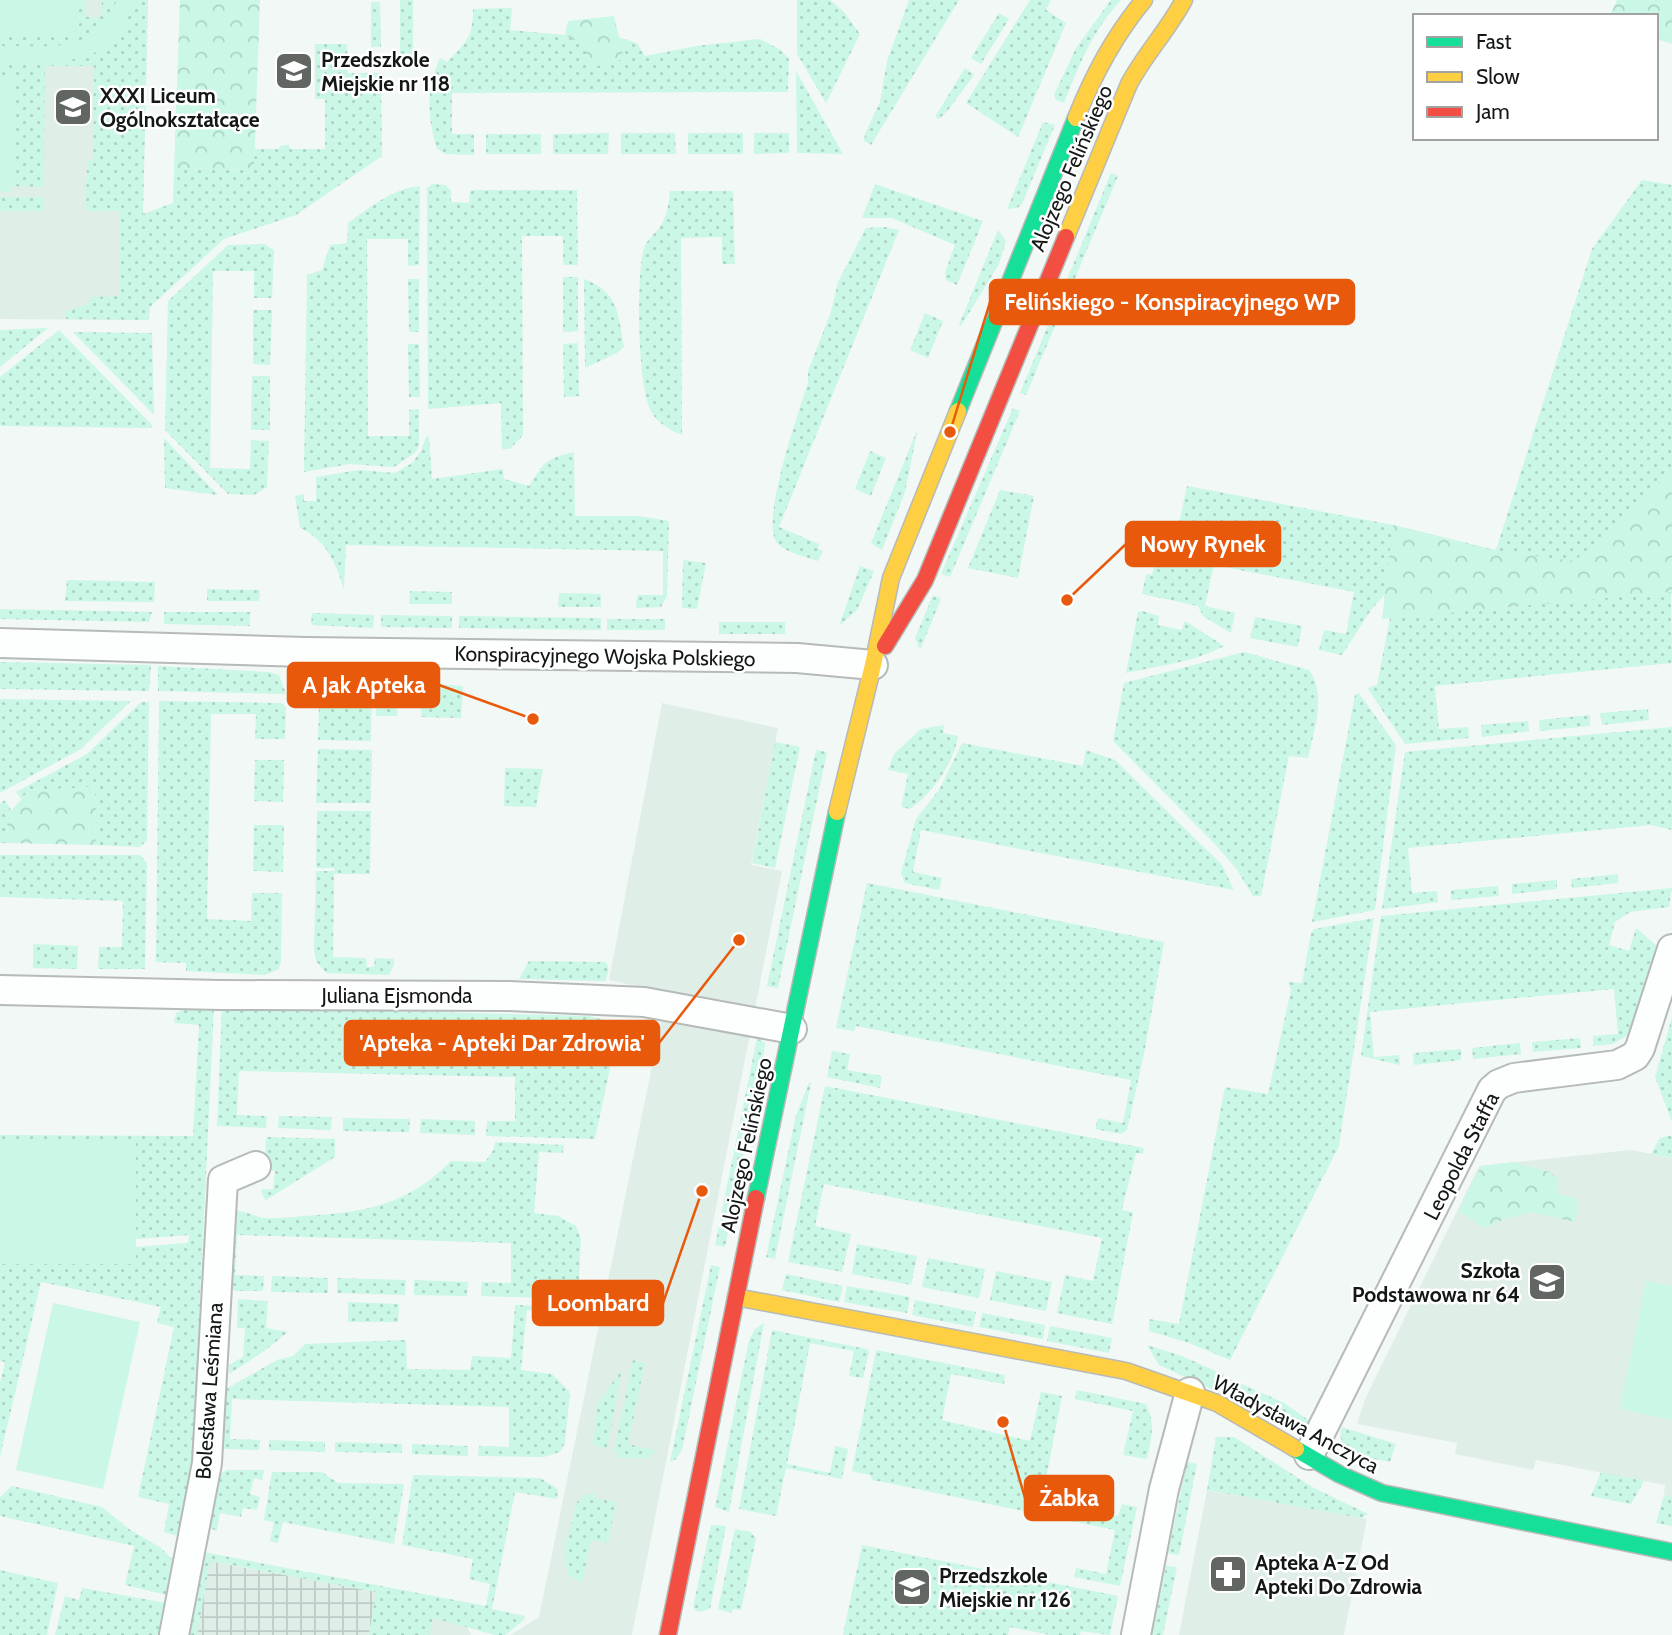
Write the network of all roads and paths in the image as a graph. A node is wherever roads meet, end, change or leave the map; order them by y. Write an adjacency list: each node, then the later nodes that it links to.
1 (1144, 0): 4 (street, Alojzego Felińskiego)
2 (1184, 0): 4 (street, Alojzego Felińskiego)
3 (0, 643): 4 (street, Konspiracyjnego Wojska Polskiego)
4 (873, 665): 7 (street, Alojzego Felińskiego)
5 (1672, 949): 11 (street, Leopolda Staffa)
6 (0, 989): 7 (street, Juliana Ejsmonda)
7 (792, 1029): 9 (street, Alojzego Felińskiego)
8 (256, 1166): 13 (street, Bolesława Leśmiana)
9 (736, 1297): 10 (street, Władysława Anczyca); 14 (street, Alojzego Felińskiego)
10 (1190, 1392): 11 (street, Władysława Anczyca); 15 (street)
11 (1309, 1455): 12 (street, Władysława Anczyca)
12 (1672, 1552)
13 (174, 1635)
14 (668, 1635)
15 (1136, 1635)

